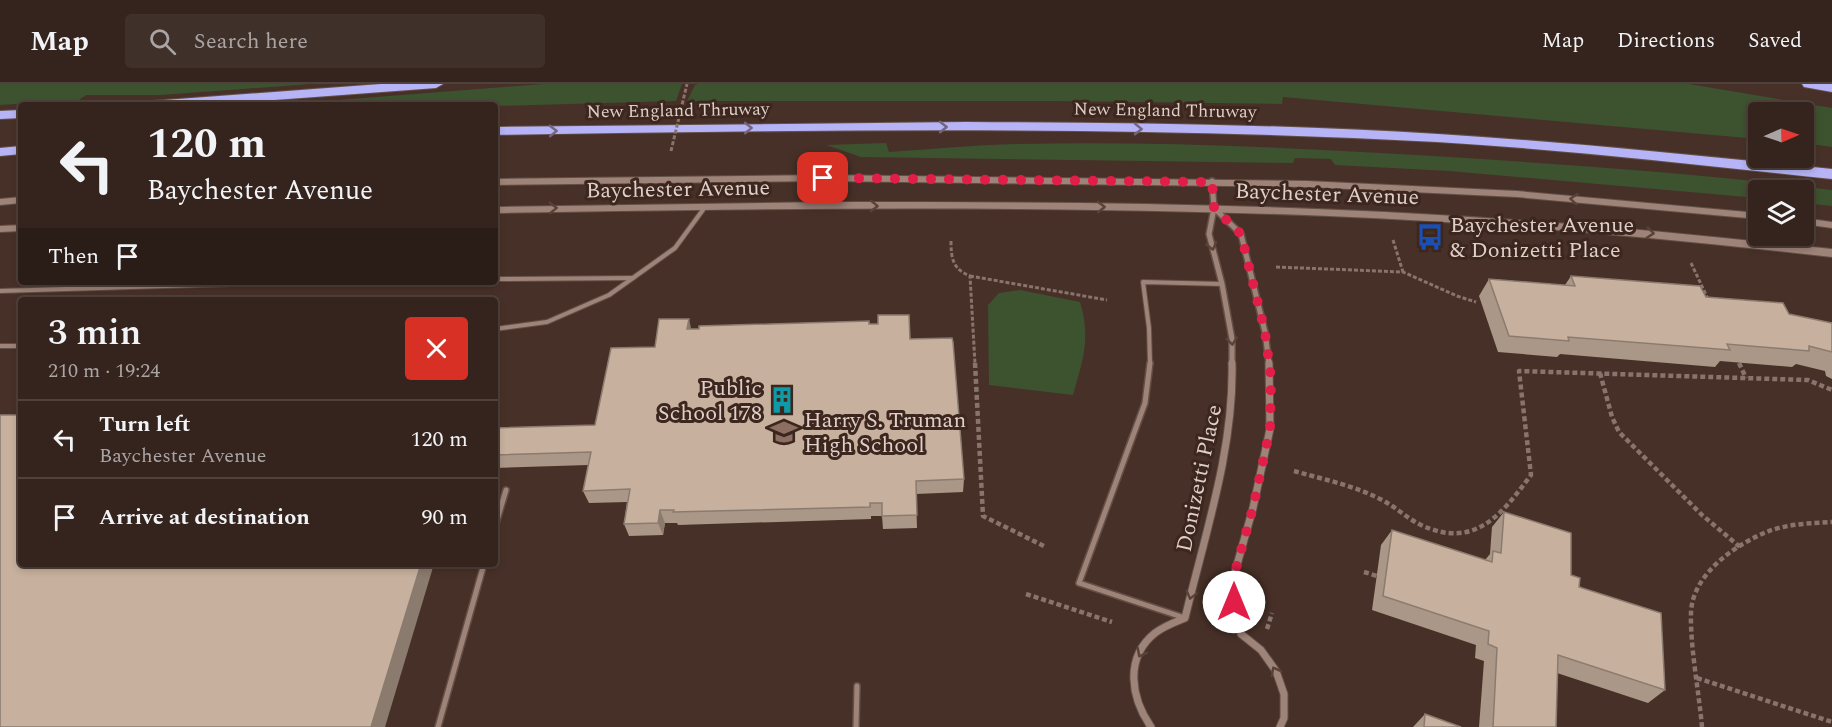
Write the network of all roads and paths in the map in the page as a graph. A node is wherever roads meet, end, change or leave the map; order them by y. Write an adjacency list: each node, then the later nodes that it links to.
1 (436, 84): 5 (highway)
2 (687, 84): 10 (path, bridge)
3 (1809, 84): 4 (highway)
4 (1832, 88)
5 (191, 102)
6 (18, 114): 7 (highway)
7 (0, 115)
8 (498, 131): 12 (highway, New England Thruway, one-way to 12)
9 (18, 150): 11 (highway)
10 (671, 151)
11 (0, 152)
12 (1832, 174)
13 (498, 182): 14 (main road, Baychester Avenue)
14 (1212, 182): 18 (street, Donizetti Place); 20 (main road, Baychester Avenue, one-way to 14)
15 (18, 200): 16 (main road)
16 (0, 202)
17 (705, 207): 18 (main road, Baychester Avenue, one-way to 18); 19 (main road, Baychester Avenue, one-way to 17); 32 (lane)
18 (1214, 208): 27 (main road, Baychester Avenue, one-way to 27); 34 (street, Donizetti Place, one-way to 34); 65 (street, one-way to 18)
19 (498, 210)
20 (1748, 215)
21 (1814, 223): 22 (main road)
22 (1832, 225)
23 (18, 228): 24 (main road)
24 (0, 229)
25 (1394, 240): 30 (path)
26 (951, 241): 31 (path)
27 (1832, 253)
28 (1691, 263): 39 (path)
29 (1276, 267): 30 (path)
30 (1403, 272): 38 (path)
31 (970, 276): 37 (path); 51 (path)
32 (634, 278): 33 (lane); 40 (lane)
33 (498, 279)
34 (1222, 284): 57 (street, Donizetti Place, one-way to 57); 57 (lane)
35 (200, 285): 36 (lane)
36 (0, 291)
37 (1107, 300)
38 (1476, 302)
39 (1711, 305)
40 (498, 329)
41 (0, 346): 42 (lane)
42 (18, 346)
43 (1739, 363): 45 (path)
44 (1600, 373): 45 (path); 47 (path); 52 (path)
45 (1746, 378): 46 (path)
46 (1832, 390)
47 (1294, 471)
48 (506, 490): 49 (lane)
49 (498, 517)
50 (1832, 522): 52 (path)
51 (1044, 546)
52 (1740, 548): 59 (path)
53 (483, 567): 62 (lane)
54 (1364, 572): 55 (path)
55 (1377, 576)
56 (1026, 594): 58 (path)
57 (1185, 618): 64 (street, one-way to 64)
58 (1112, 622)
59 (1697, 678): 61 (path); 66 (path)
60 (857, 686): 63 (lane)
61 (1832, 722)
62 (438, 727)
63 (856, 727)
64 (1151, 727)
65 (1280, 727)
66 (1702, 727)

